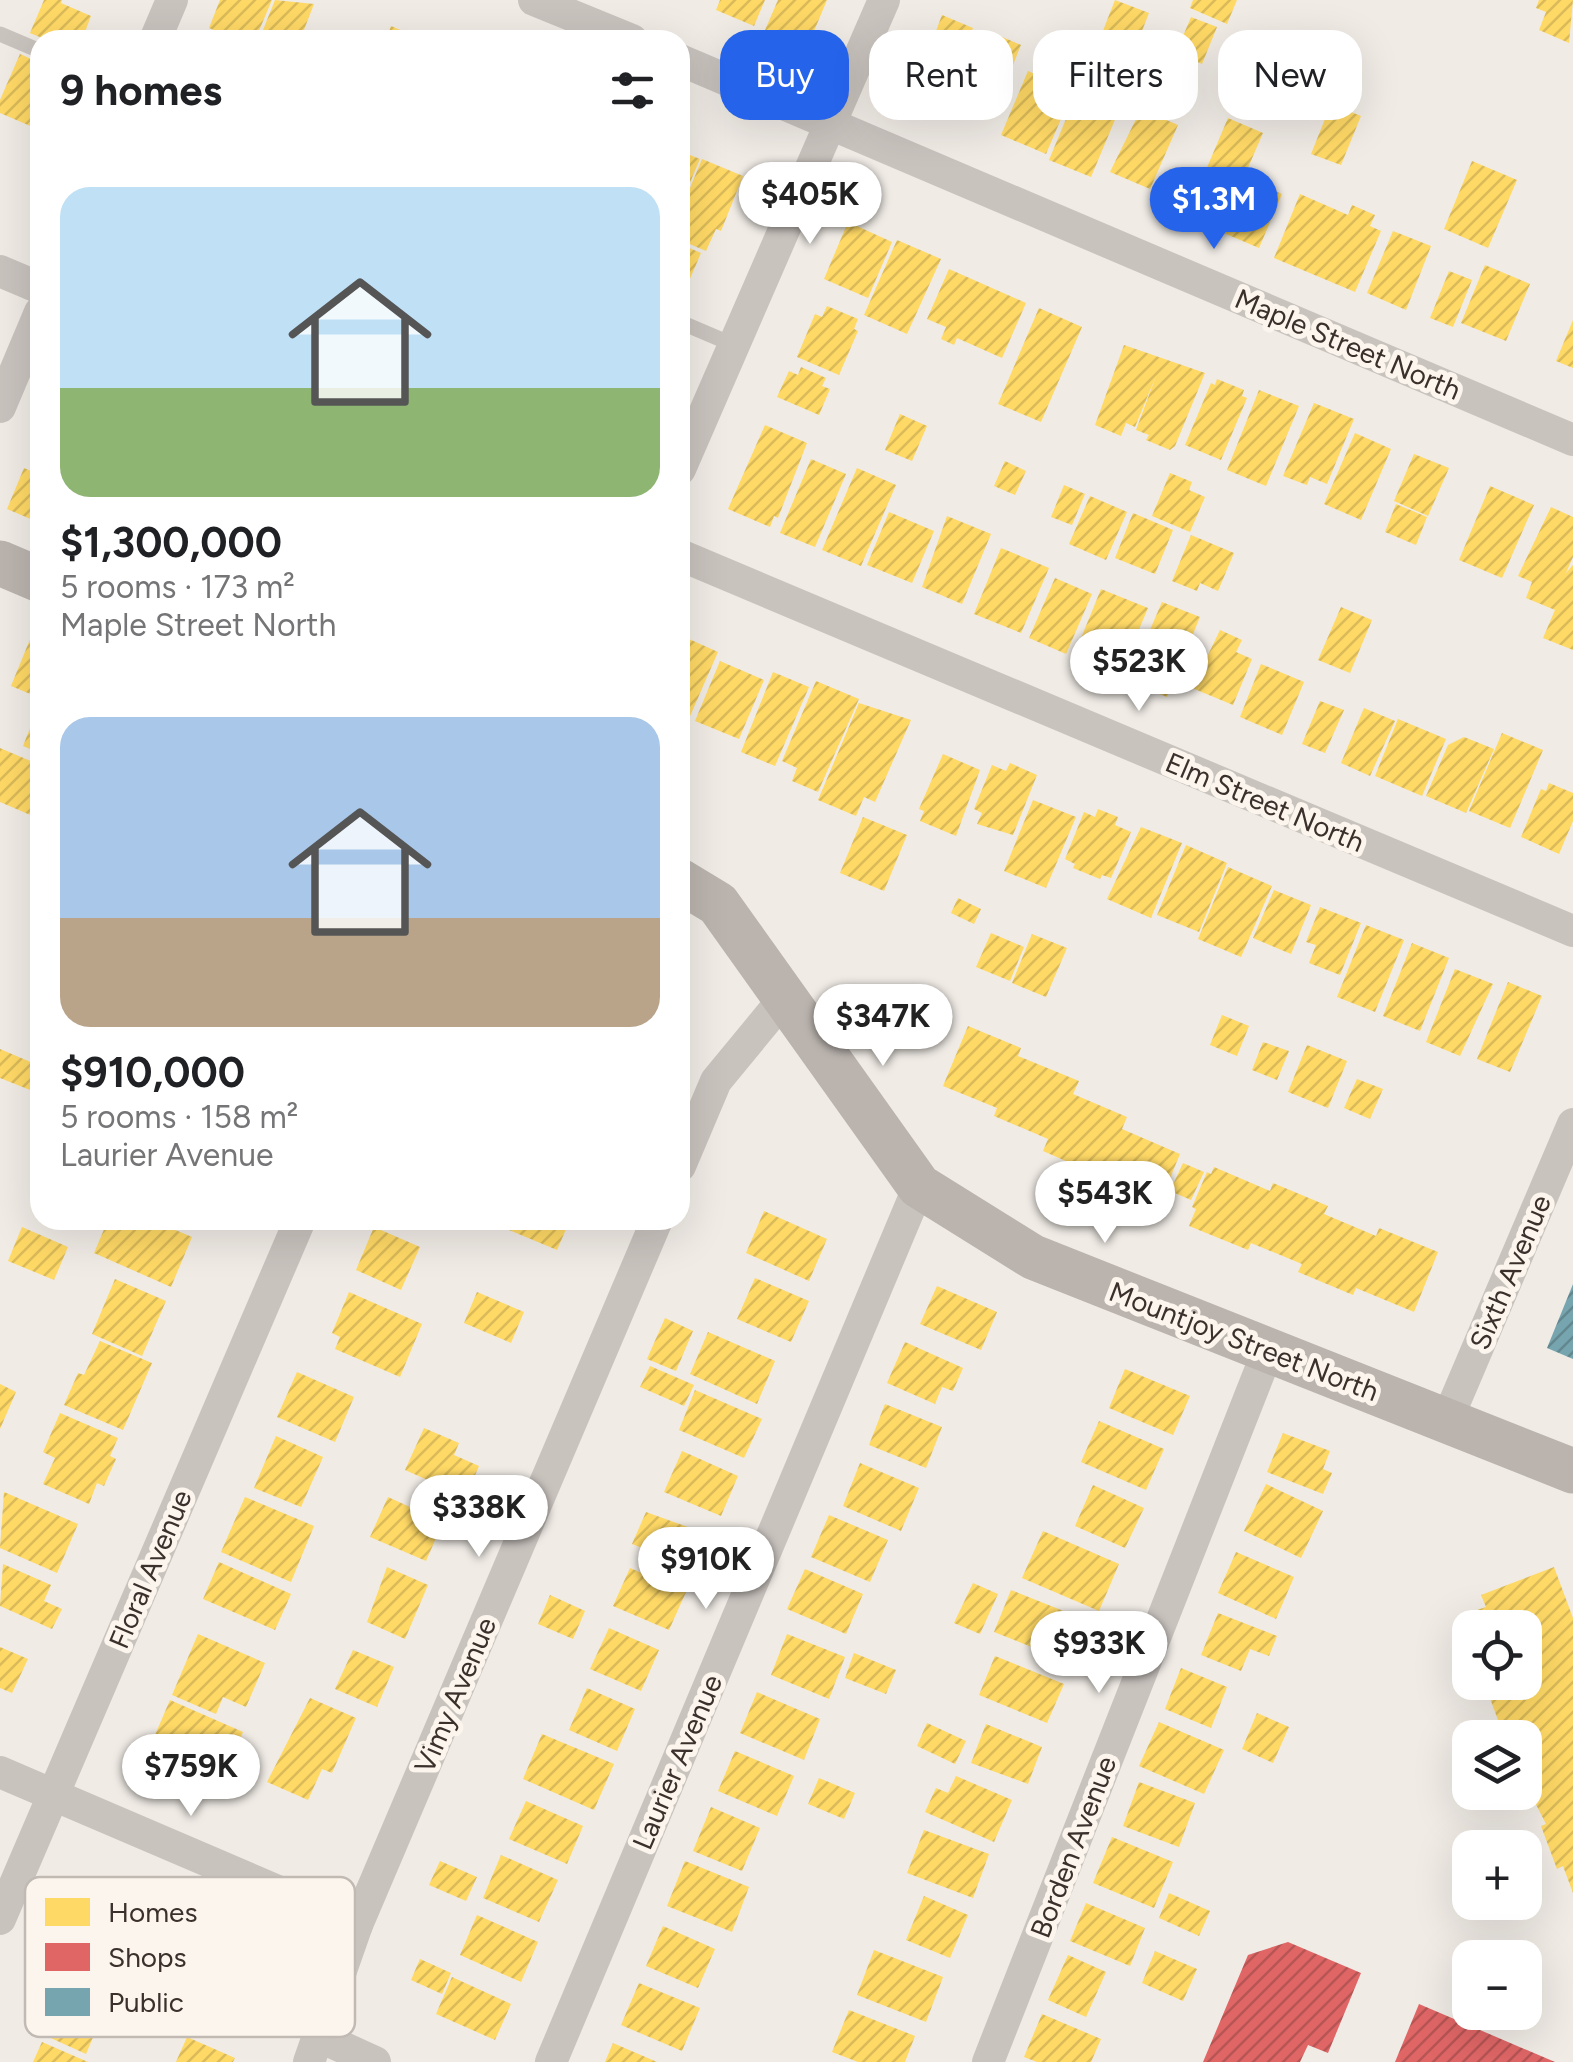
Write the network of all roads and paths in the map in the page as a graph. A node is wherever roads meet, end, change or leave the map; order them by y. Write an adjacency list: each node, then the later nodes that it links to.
1 (172, 0): 4 (street)
2 (534, 0): 5 (street)
3 (884, 0): 9 (street)
4 (159, 30)
5 (608, 30)
6 (0, 34): 7 (lane)
7 (30, 47)
8 (690, 64): 9 (street, Maple Street North)
9 (831, 122): 14 (street); 16 (street, Maple Street North)
10 (0, 271): 11 (street)
11 (30, 284)
12 (690, 326): 14 (lane)
13 (30, 336): 15 (street)
14 (734, 345): 17 (street)
15 (0, 406)
16 (1573, 440)
17 (690, 446)
18 (690, 559): 22 (street, Elm Street North)
19 (0, 563): 20 (street)
20 (30, 576)
21 (690, 887): 23 (street)
22 (1573, 932)
23 (786, 996): 25 (street); 26 (street, Mountjoy Street North)
24 (1573, 1124): 30 (street, Sixth Avenue)
25 (690, 1142)
26 (919, 1186): 29 (street, Mountjoy Street North); 41 (street, Laurier Avenue)
27 (296, 1230): 33 (street, Floral Avenue)
28 (653, 1230): 37 (street, Vimy Avenue)
29 (1267, 1352): 30 (street, Mountjoy Street North); 42 (street, Borden Avenue)
30 (1447, 1420): 31 (street, Mountjoy Street North)
31 (1573, 1470)
32 (0, 1772): 33 (street)
33 (53, 1794): 34 (street); 35 (street, Floral Avenue)
34 (248, 1877)
35 (0, 1919)
36 (355, 1923): 37 (street)
37 (358, 1924): 38 (street, Vimy Avenue)
38 (355, 1933)
39 (314, 2050): 40 (street)
40 (374, 2062)
41 (551, 2062)
42 (988, 2062)

